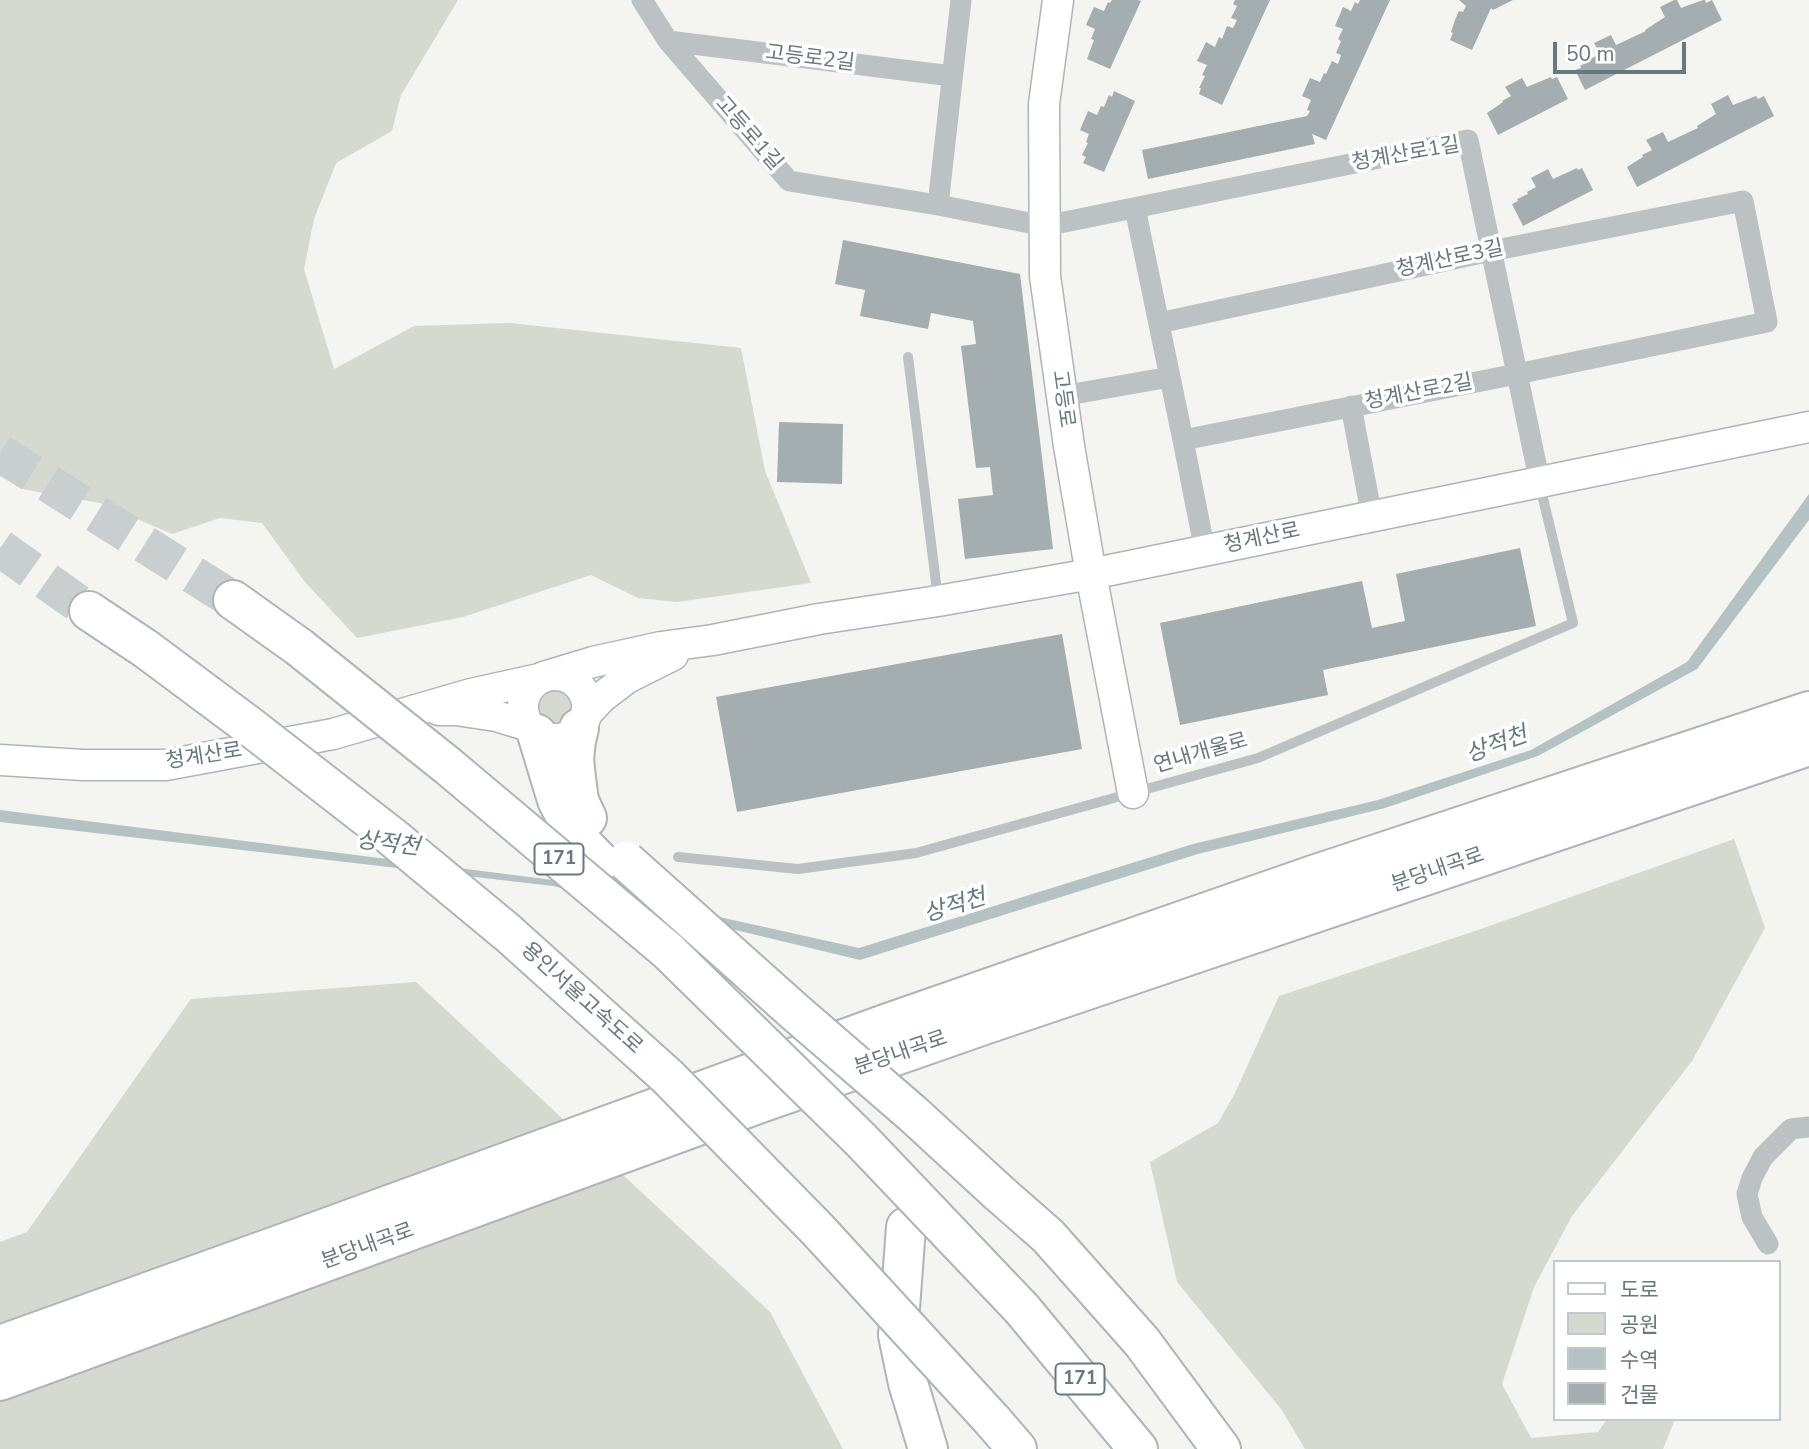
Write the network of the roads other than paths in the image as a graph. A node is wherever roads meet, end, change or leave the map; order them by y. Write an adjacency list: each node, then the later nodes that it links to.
1 (642, 0): 4 (street, 고등로1길)
2 (961, 0): 5 (street)
3 (1058, 0): 9 (main road, 고등로)
4 (668, 41): 5 (street, 고등로2길); 7 (street, 고등로1길)
5 (952, 76): 7 (street)
6 (1743, 201): 10 (street, 청계산로3길); 13 (street, 청계산로2길)
7 (938, 205): 9 (street, 고등로1길)
8 (1135, 208): 9 (street, 청계산로1길); 10 (street, 청계산로1길); 11 (street)
9 (1045, 226): 15 (main road, 고등로)
10 (1491, 250): 11 (street, 청계산로3길); 13 (street, 청계산로1길)
11 (1159, 323): 14 (street)
12 (908, 357): 24 (lane)
13 (1517, 374): 16 (street, 청계산로2길); 19 (street, 청계산로1길)
14 (1170, 377): 15 (street); 18 (street)
15 (1062, 396): 22 (main road, 고등로)
16 (1351, 407): 18 (street, 청계산로2길); 20 (street)
17 (1798, 429): 19 (main road, 청계산로)
18 (1183, 440): 21 (street)
19 (1540, 483): 20 (main road, 청계산로); 34 (lane, 연내개울로)
20 (1372, 517): 21 (main road, 청계산로)
21 (1205, 551): 22 (main road, 청계산로)
22 (1091, 574): 24 (main road, 청계산로); 34 (main road, 고등로)
23 (233, 600): 43 (highway, 171, bridge)
24 (938, 601): 26 (main road, 청계산로)
25 (89, 611): 42 (highway, 용인서울고속도로, bridge)
26 (713, 640): 27 (main road, 청계산로); 30 (main road, 청계산로)
27 (544, 677): 29 (main road, 청계산로); 30 (main road); 31 (main road)
28 (1809, 711): 39 (highway, 분당내곡로)
29 (404, 713): 31 (main road, 청계산로); 33 (main road, 청계산로)
30 (583, 721): 31 (main road); 36 (highway)
31 (533, 730): 36 (highway)
32 (1809, 746): 40 (highway, 분당내곡로)
33 (0, 760)
34 (1133, 793): 35 (lane, 연내개울로)
35 (678, 857)
36 (620, 868): 41 (highway, bridge); 44 (highway, bridge)
37 (1809, 1127): 38 (street)
38 (1768, 1244)
39 (0, 1345)
40 (0, 1381)
41 (928, 1449)
42 (1017, 1449)
43 (1138, 1449)
44 (1222, 1449)

